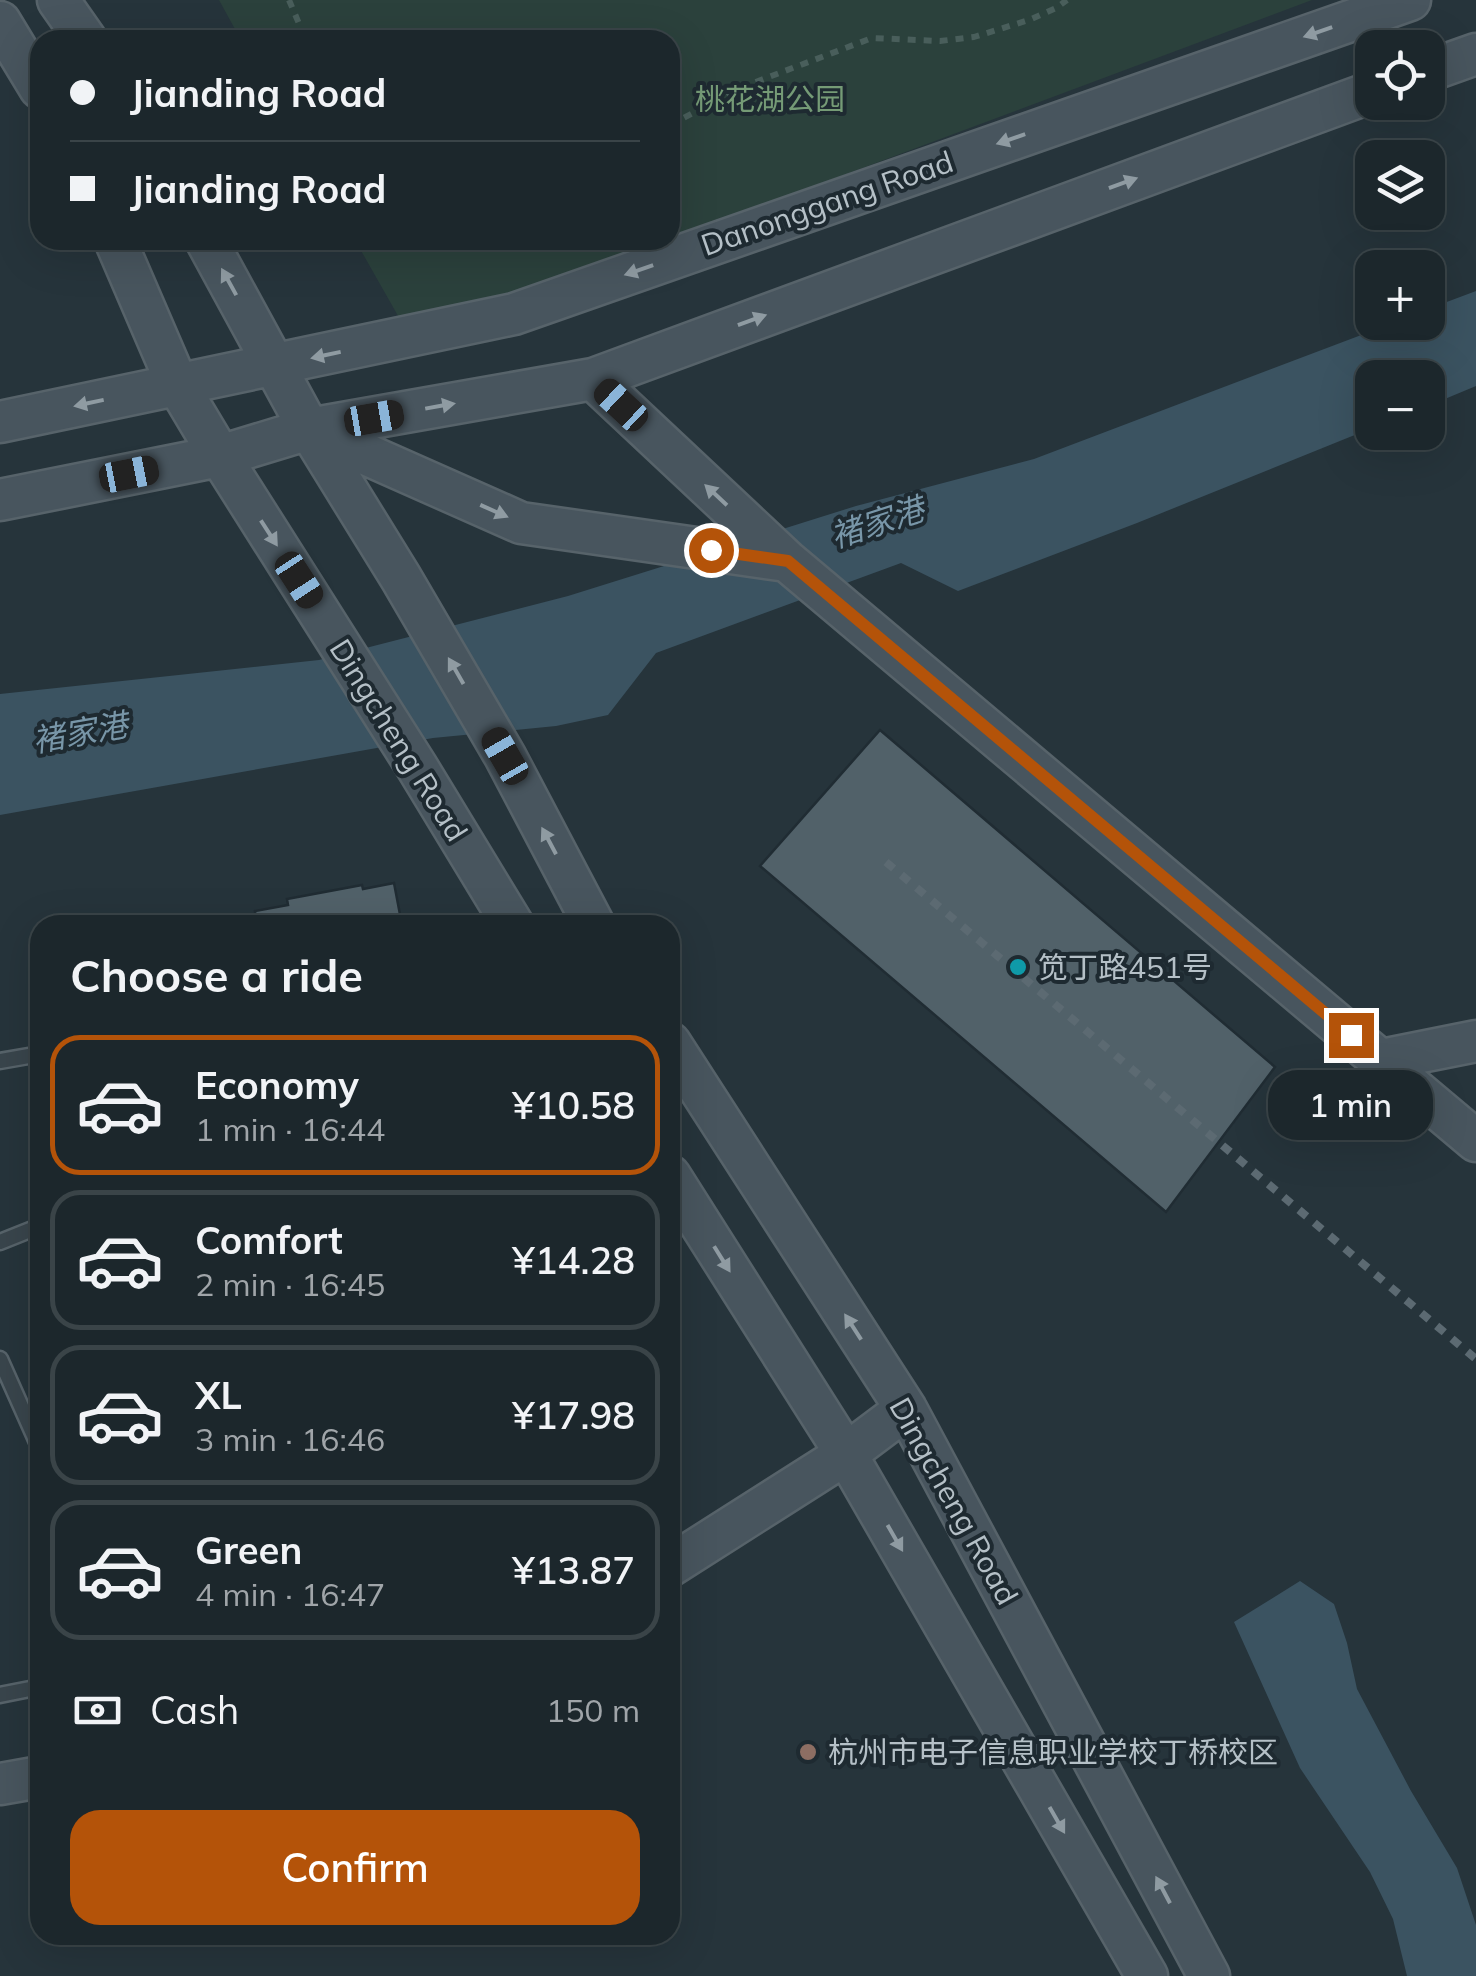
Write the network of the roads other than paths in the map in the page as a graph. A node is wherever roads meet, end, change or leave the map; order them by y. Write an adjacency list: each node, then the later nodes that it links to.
1 (58, 0): 4 (main road)
2 (1410, 0): 11 (main road, Danonggang Road, one-way to 11)
3 (0, 22): 7 (main road)
4 (79, 30)
5 (1476, 54): 6 (main road)
6 (1445, 66)
7 (30, 72)
8 (1355, 98): 12 (main road, one-way to 8)
9 (118, 250): 13 (main road, Dingcheng Road)
10 (211, 250): 11 (main road, one-way to 10)
11 (275, 366): 13 (main road, Danonggang Road); 15 (main road)
12 (593, 379): 15 (main road, one-way to 12); 18 (main road, one-way to 12)
13 (177, 384): 14 (main road, Danonggang Road, one-way to 14); 16 (main road, Dingcheng Road)
14 (0, 422)
15 (310, 429): 16 (main road); 18 (main road, one-way to 18); 20 (main road, one-way to 15)
16 (220, 456): 17 (main road); 19 (main road, Dingcheng Road, one-way to 19)
17 (0, 500)
18 (788, 561): 24 (main road)
19 (508, 915)
20 (589, 915)
21 (1476, 1040): 24 (main road)
22 (30, 1056): 25 (lane)
23 (680, 1059): 31 (main road, Dingcheng Road, one-way to 23)
24 (1381, 1060): 26 (main road)
25 (0, 1061)
26 (1476, 1141)
27 (680, 1192): 33 (main road, one-way to 33)
28 (30, 1230): 29 (lane)
29 (0, 1242)
30 (0, 1359): 32 (lane)
31 (906, 1409): 33 (main road); 40 (main road, Dingcheng Road, one-way to 31)
32 (30, 1426)
33 (846, 1454): 34 (main road); 39 (main road, one-way to 39)
34 (680, 1560)
35 (30, 1689): 36 (lane)
36 (0, 1694)
37 (30, 1779): 38 (main road)
38 (0, 1784)
39 (1147, 1976)
40 (1209, 1976)

